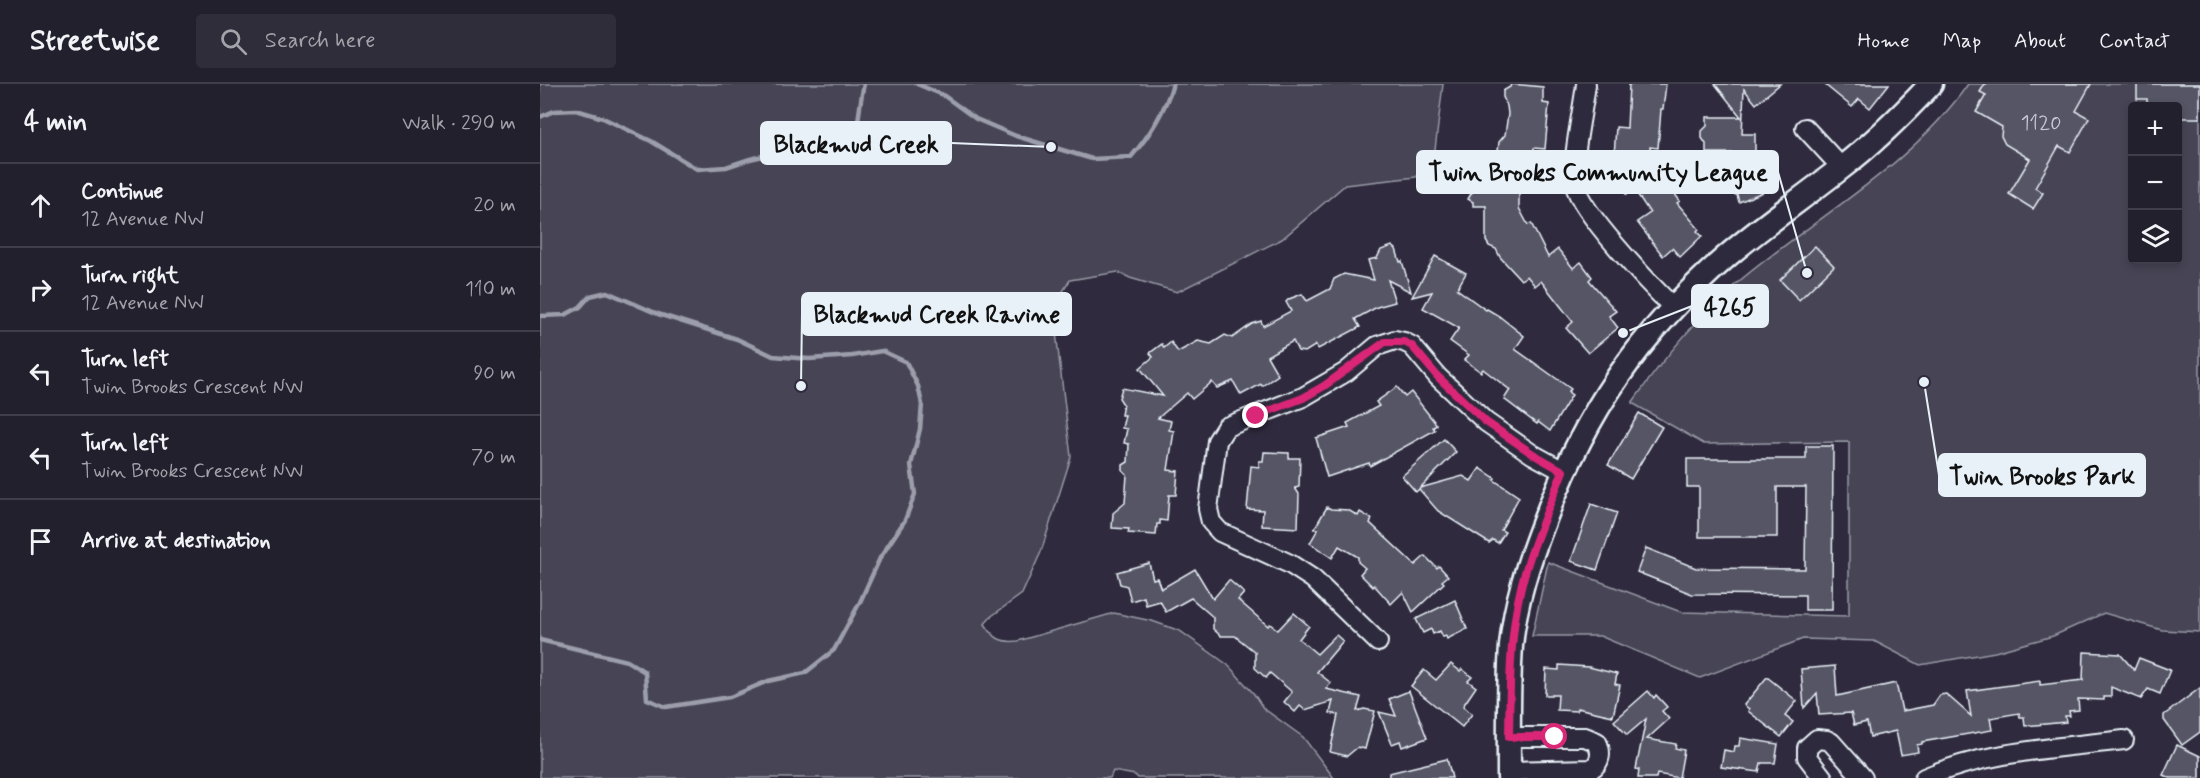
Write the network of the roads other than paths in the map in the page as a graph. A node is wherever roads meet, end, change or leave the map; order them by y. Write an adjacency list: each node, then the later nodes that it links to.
1 (1586, 84): 5 (street)
2 (1930, 84): 4 (street)
3 (1805, 128): 4 (street)
4 (1842, 168): 5 (street)
5 (1673, 307): 6 (street)
6 (1563, 471): 7 (street); 8 (street)
7 (1378, 642)
8 (1509, 737): 10 (street); 10 (street)
9 (2124, 740): 13 (street)
10 (1509, 774)
11 (1823, 778): 12 (street)
12 (1863, 778)
13 (1924, 778)

